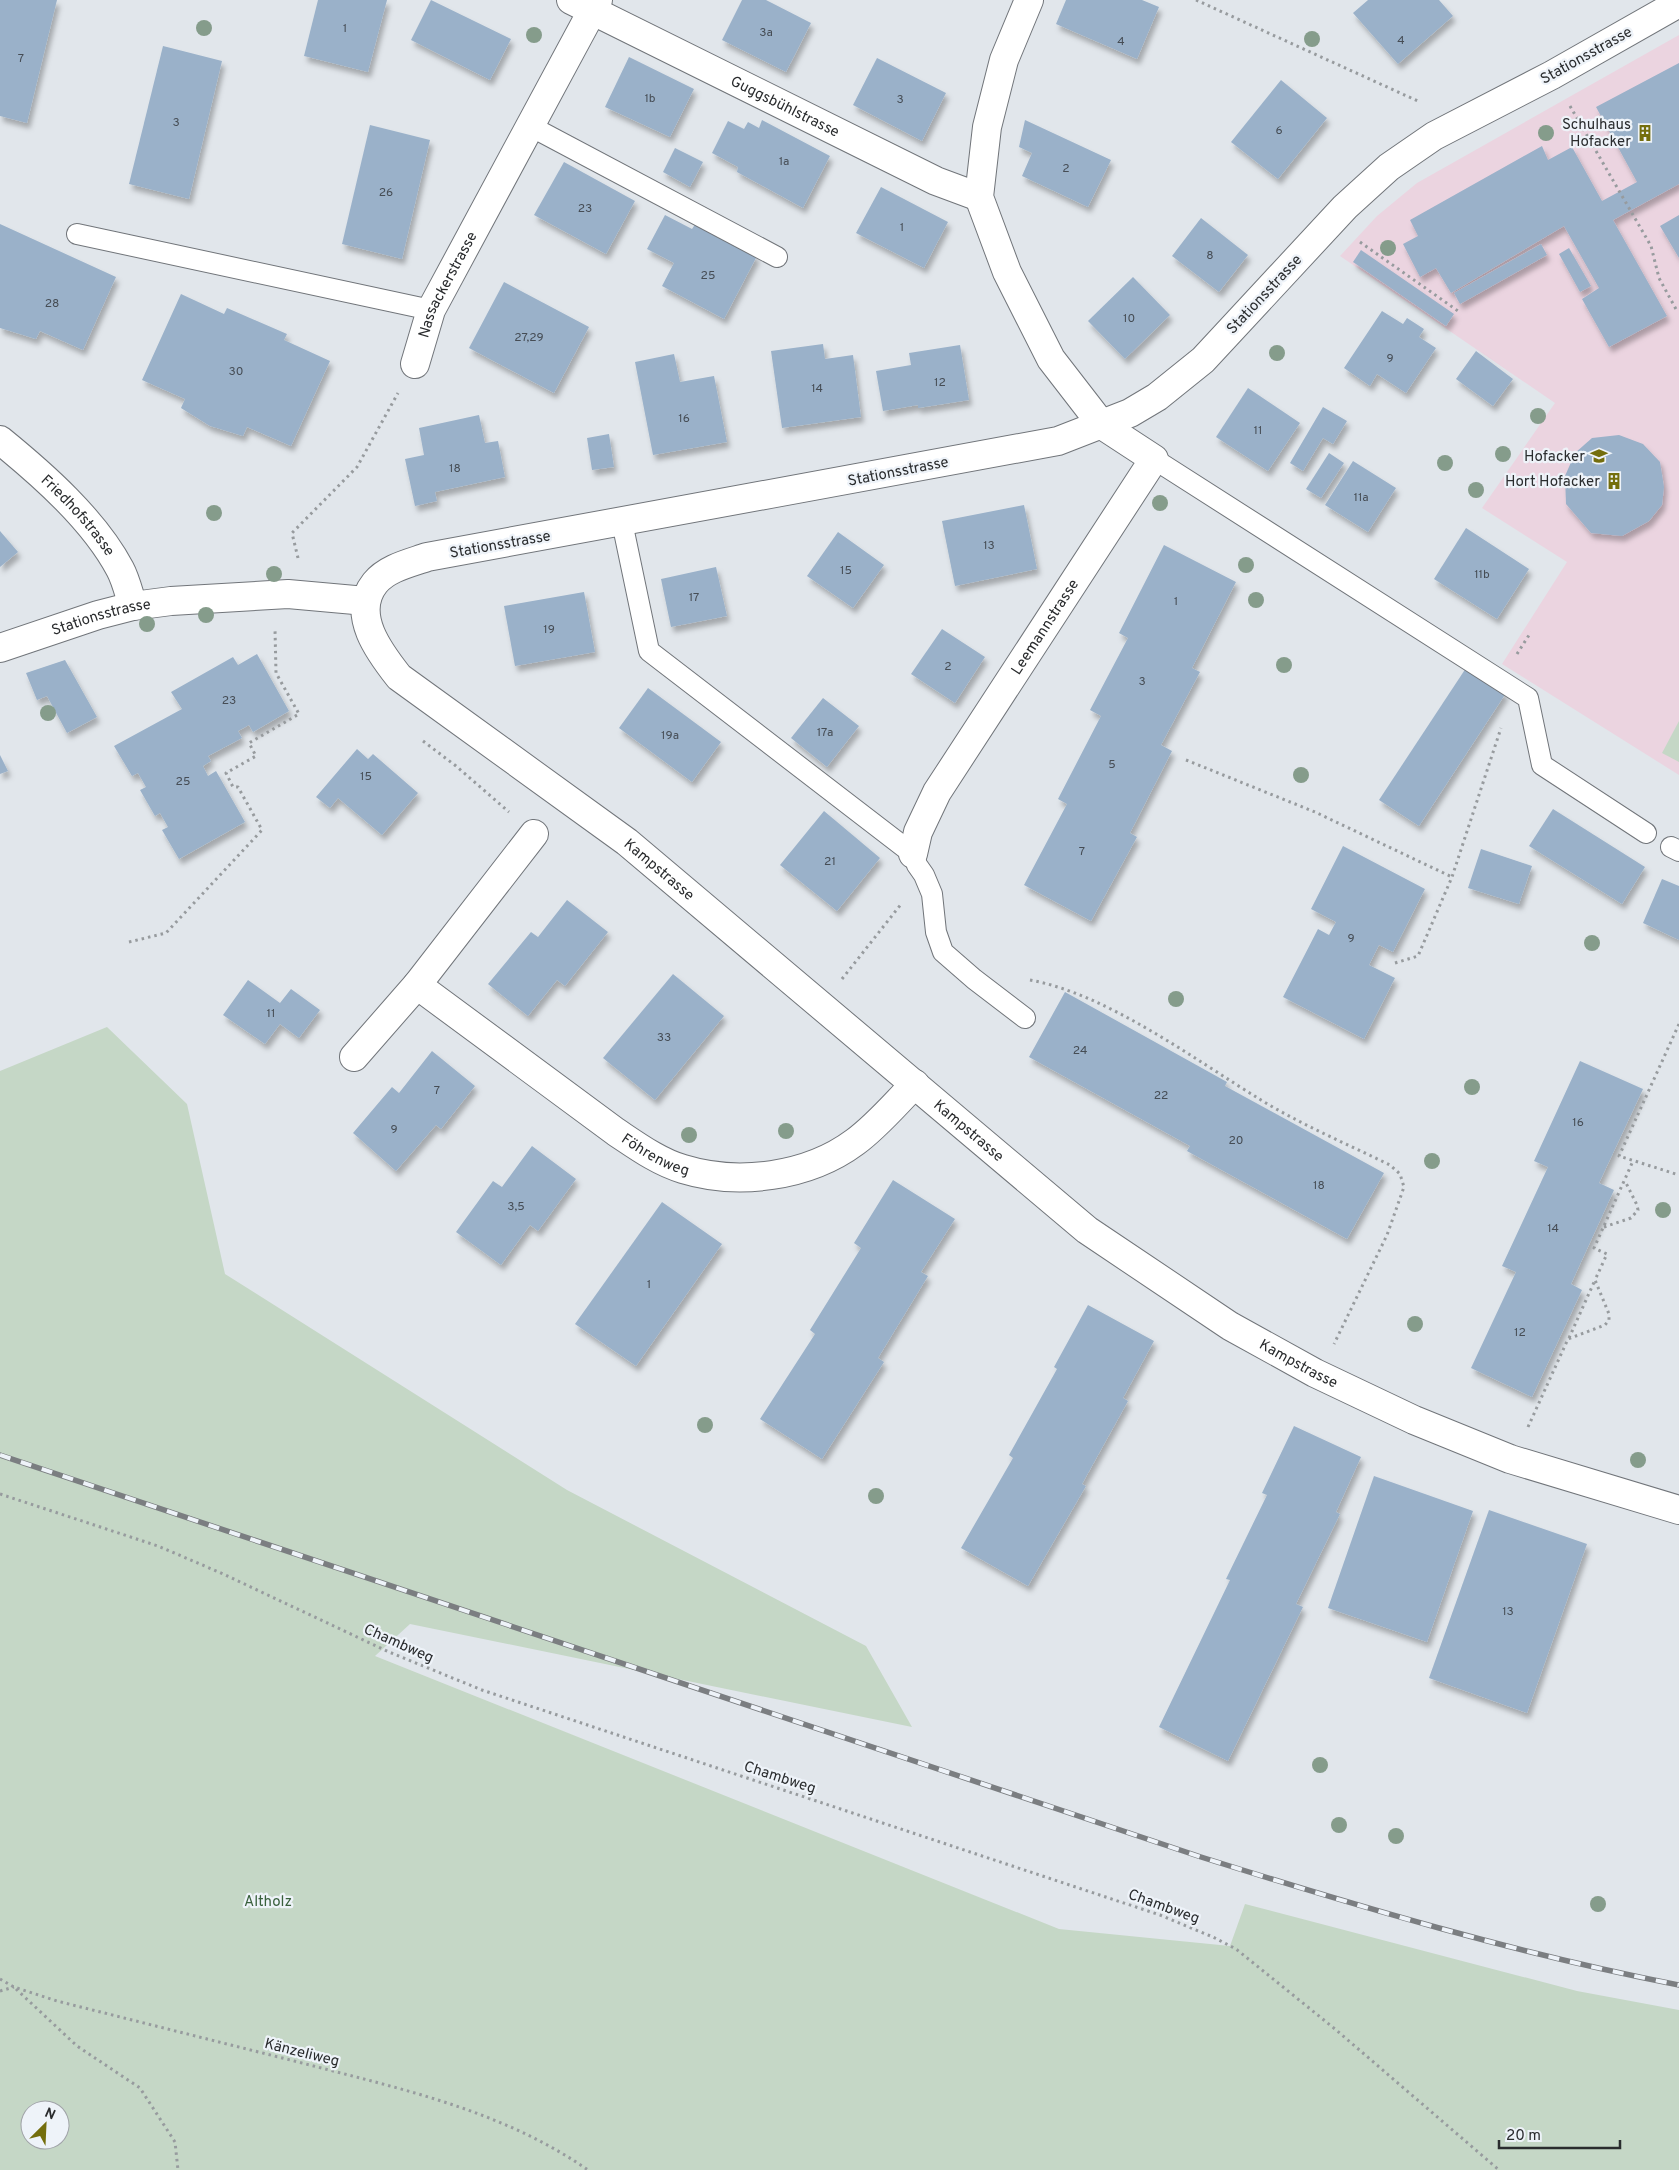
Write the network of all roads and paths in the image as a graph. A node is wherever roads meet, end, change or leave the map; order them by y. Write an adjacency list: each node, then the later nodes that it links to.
1 (1029, 0): 8 (street)
2 (1196, 0): 6 (path)
3 (587, 3): 7 (street, Nassackerstrasse); 8 (street, Guggsbühlstrasse)
4 (1679, 3): 9 (street, Stationsstrasse)
5 (1569, 103): 14 (path)
6 (1425, 104)
7 (530, 126): 11 (lane); 12 (street, Nassackerstrasse)
8 (979, 197): 16 (street)
9 (1331, 222): 13 (path); 16 (street, Stationsstrasse)
10 (77, 234): 12 (lane)
11 (777, 257)
12 (431, 310): 15 (street, Nassackerstrasse)
13 (1458, 311)
14 (1677, 311)
15 (415, 364): 20 (path)
16 (1102, 425): 18 (street); 19 (street, Stationsstrasse)
17 (0, 440): 22 (street, Friedhofstrasse)
18 (1154, 460): 25 (lane); 30 (street, Leemannstrasse)
19 (622, 522): 21 (street, Stationsstrasse); 30 (lane)
20 (298, 558)
21 (366, 601): 22 (street, Stationsstrasse); 41 (street, Kampstrasse)
22 (133, 606): 24 (street, Stationsstrasse)
23 (275, 629): 33 (path)
24 (0, 648)
25 (1514, 689): 28 (lane); 31 (path)
26 (1186, 760): 31 (path)
27 (456, 766): 29 (path)
28 (1646, 833)
29 (534, 834): 37 (street)
30 (913, 854): 36 (lane)
31 (1452, 878): 34 (path)
32 (903, 902): 35 (path)
33 (129, 942)
34 (1395, 963)
35 (841, 979)
36 (974, 979): 38 (lane); 48 (path)
37 (416, 985): 40 (street); 41 (street, Föhrenweg)
38 (1025, 1018)
39 (1679, 1024): 42 (path)
40 (354, 1057)
41 (915, 1084): 51 (street, Kampstrasse)
42 (1633, 1161): 43 (path); 44 (path)
43 (1679, 1175)
44 (1625, 1181): 45 (path); 45 (path)
45 (1603, 1227): 46 (path)
46 (1595, 1280): 47 (path); 47 (path)
47 (1568, 1339): 49 (path)
48 (1332, 1347)
49 (1525, 1433)
50 (0, 1494): 57 (path, Chambweg)
51 (1679, 1510)
52 (0, 1979): 53 (path)
53 (14, 1987): 54 (path); 55 (path); 56 (path, Känzeliweg)
54 (0, 1991)
55 (178, 2170)
56 (588, 2170)
57 (1499, 2170)

